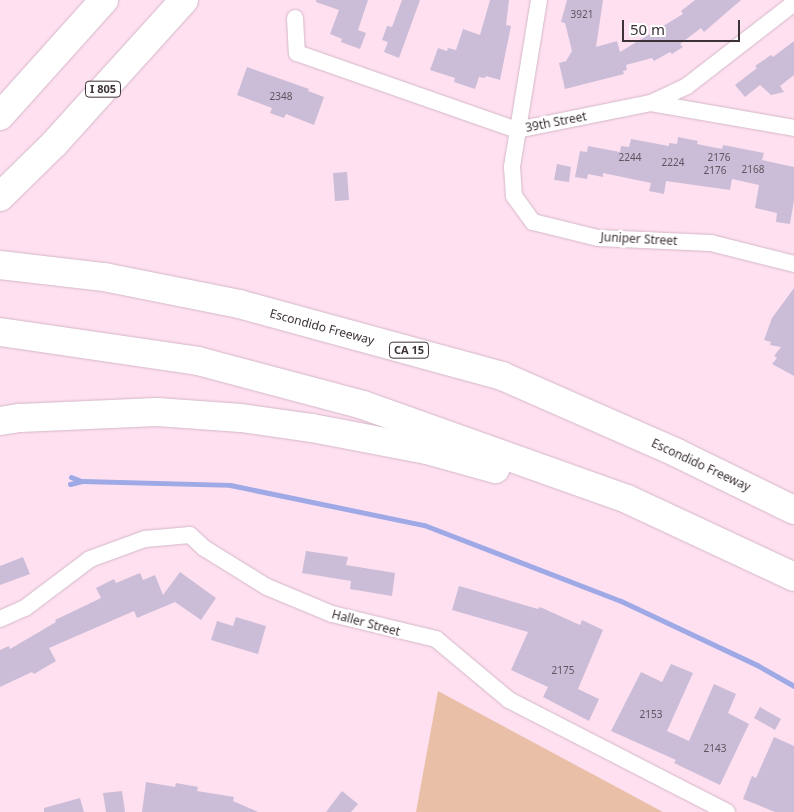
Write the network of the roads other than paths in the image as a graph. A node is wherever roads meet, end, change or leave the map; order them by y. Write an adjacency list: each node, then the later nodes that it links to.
1 (104, 0): 7 (highway)
2 (184, 0): 10 (highway, I 805)
3 (539, 0): 9 (street, Juniper Street)
4 (794, 3): 6 (street)
5 (295, 18): 9 (street, 39th Street)
6 (651, 103): 8 (street, 39th Street); 9 (street, 39th Street)
7 (0, 116)
8 (794, 128)
9 (517, 130): 11 (street, Juniper Street)
10 (0, 198)
11 (794, 264)
12 (0, 265): 15 (highway, Escondido Freeway / CA 15)
13 (0, 332): 16 (highway)
14 (0, 421): 17 (highway)
15 (794, 510)
16 (794, 577)
17 (794, 592)
18 (0, 619): 19 (street, Haller Street)
19 (726, 812)

